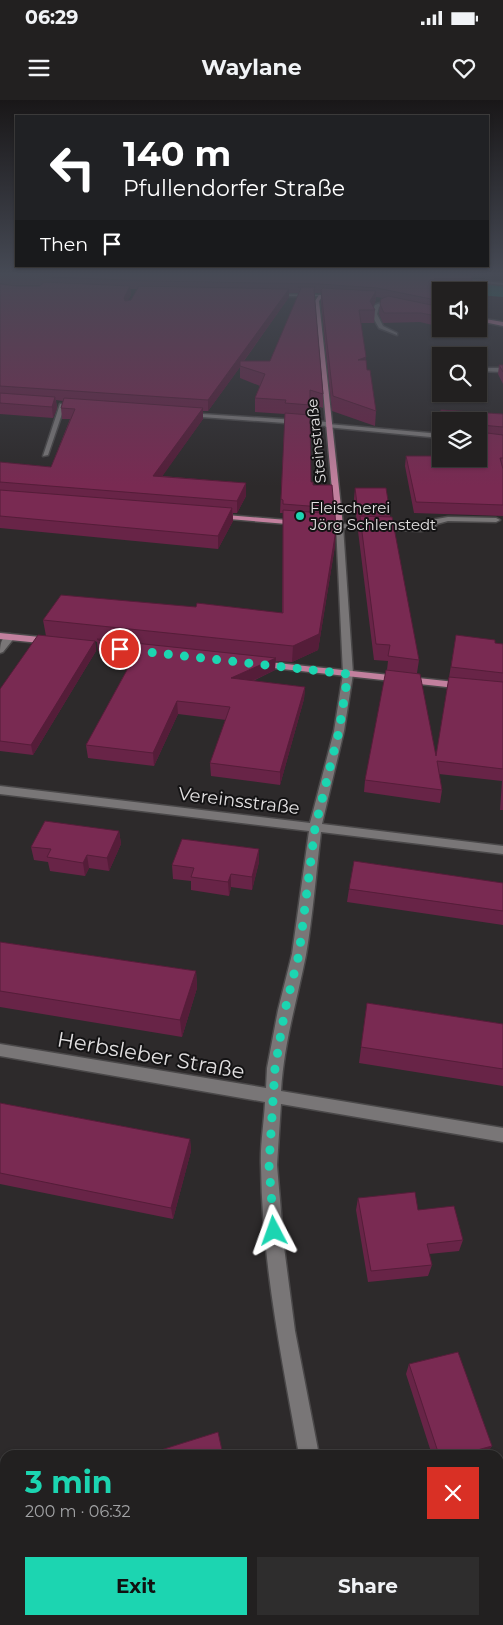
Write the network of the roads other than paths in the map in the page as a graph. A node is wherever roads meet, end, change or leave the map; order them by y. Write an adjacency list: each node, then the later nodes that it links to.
1 (321, 343): 8 (main road, Steinstraße)
2 (487, 370): 3 (street)
3 (503, 370)
4 (53, 404): 5 (street)
5 (62, 404): 6 (street); 10 (street)
6 (72, 405)
7 (180, 413): 8 (street)
8 (328, 425): 9 (street); 13 (main road, Steinstraße)
9 (432, 435)
10 (45, 455)
11 (203, 515): 13 (main road)
12 (496, 520): 13 (street)
13 (339, 526): 18 (street, Steinstraße)
14 (5, 636): 15 (main road); 16 (street)
15 (58, 642)
16 (0, 650)
17 (252, 663): 18 (main road)
18 (348, 674): 19 (main road); 21 (street, Steinstraße)
19 (474, 687)
20 (0, 790): 21 (street, Vereinsstraße)
21 (315, 828): 22 (street, Vereinsstraße); 24 (street, Steinstraße)
22 (503, 850)
23 (0, 1050): 24 (street, Herbsleber Straße)
24 (273, 1097): 25 (street, Herbsleber Straße); 26 (street, Steinstraße)
25 (503, 1135)
26 (308, 1450)

